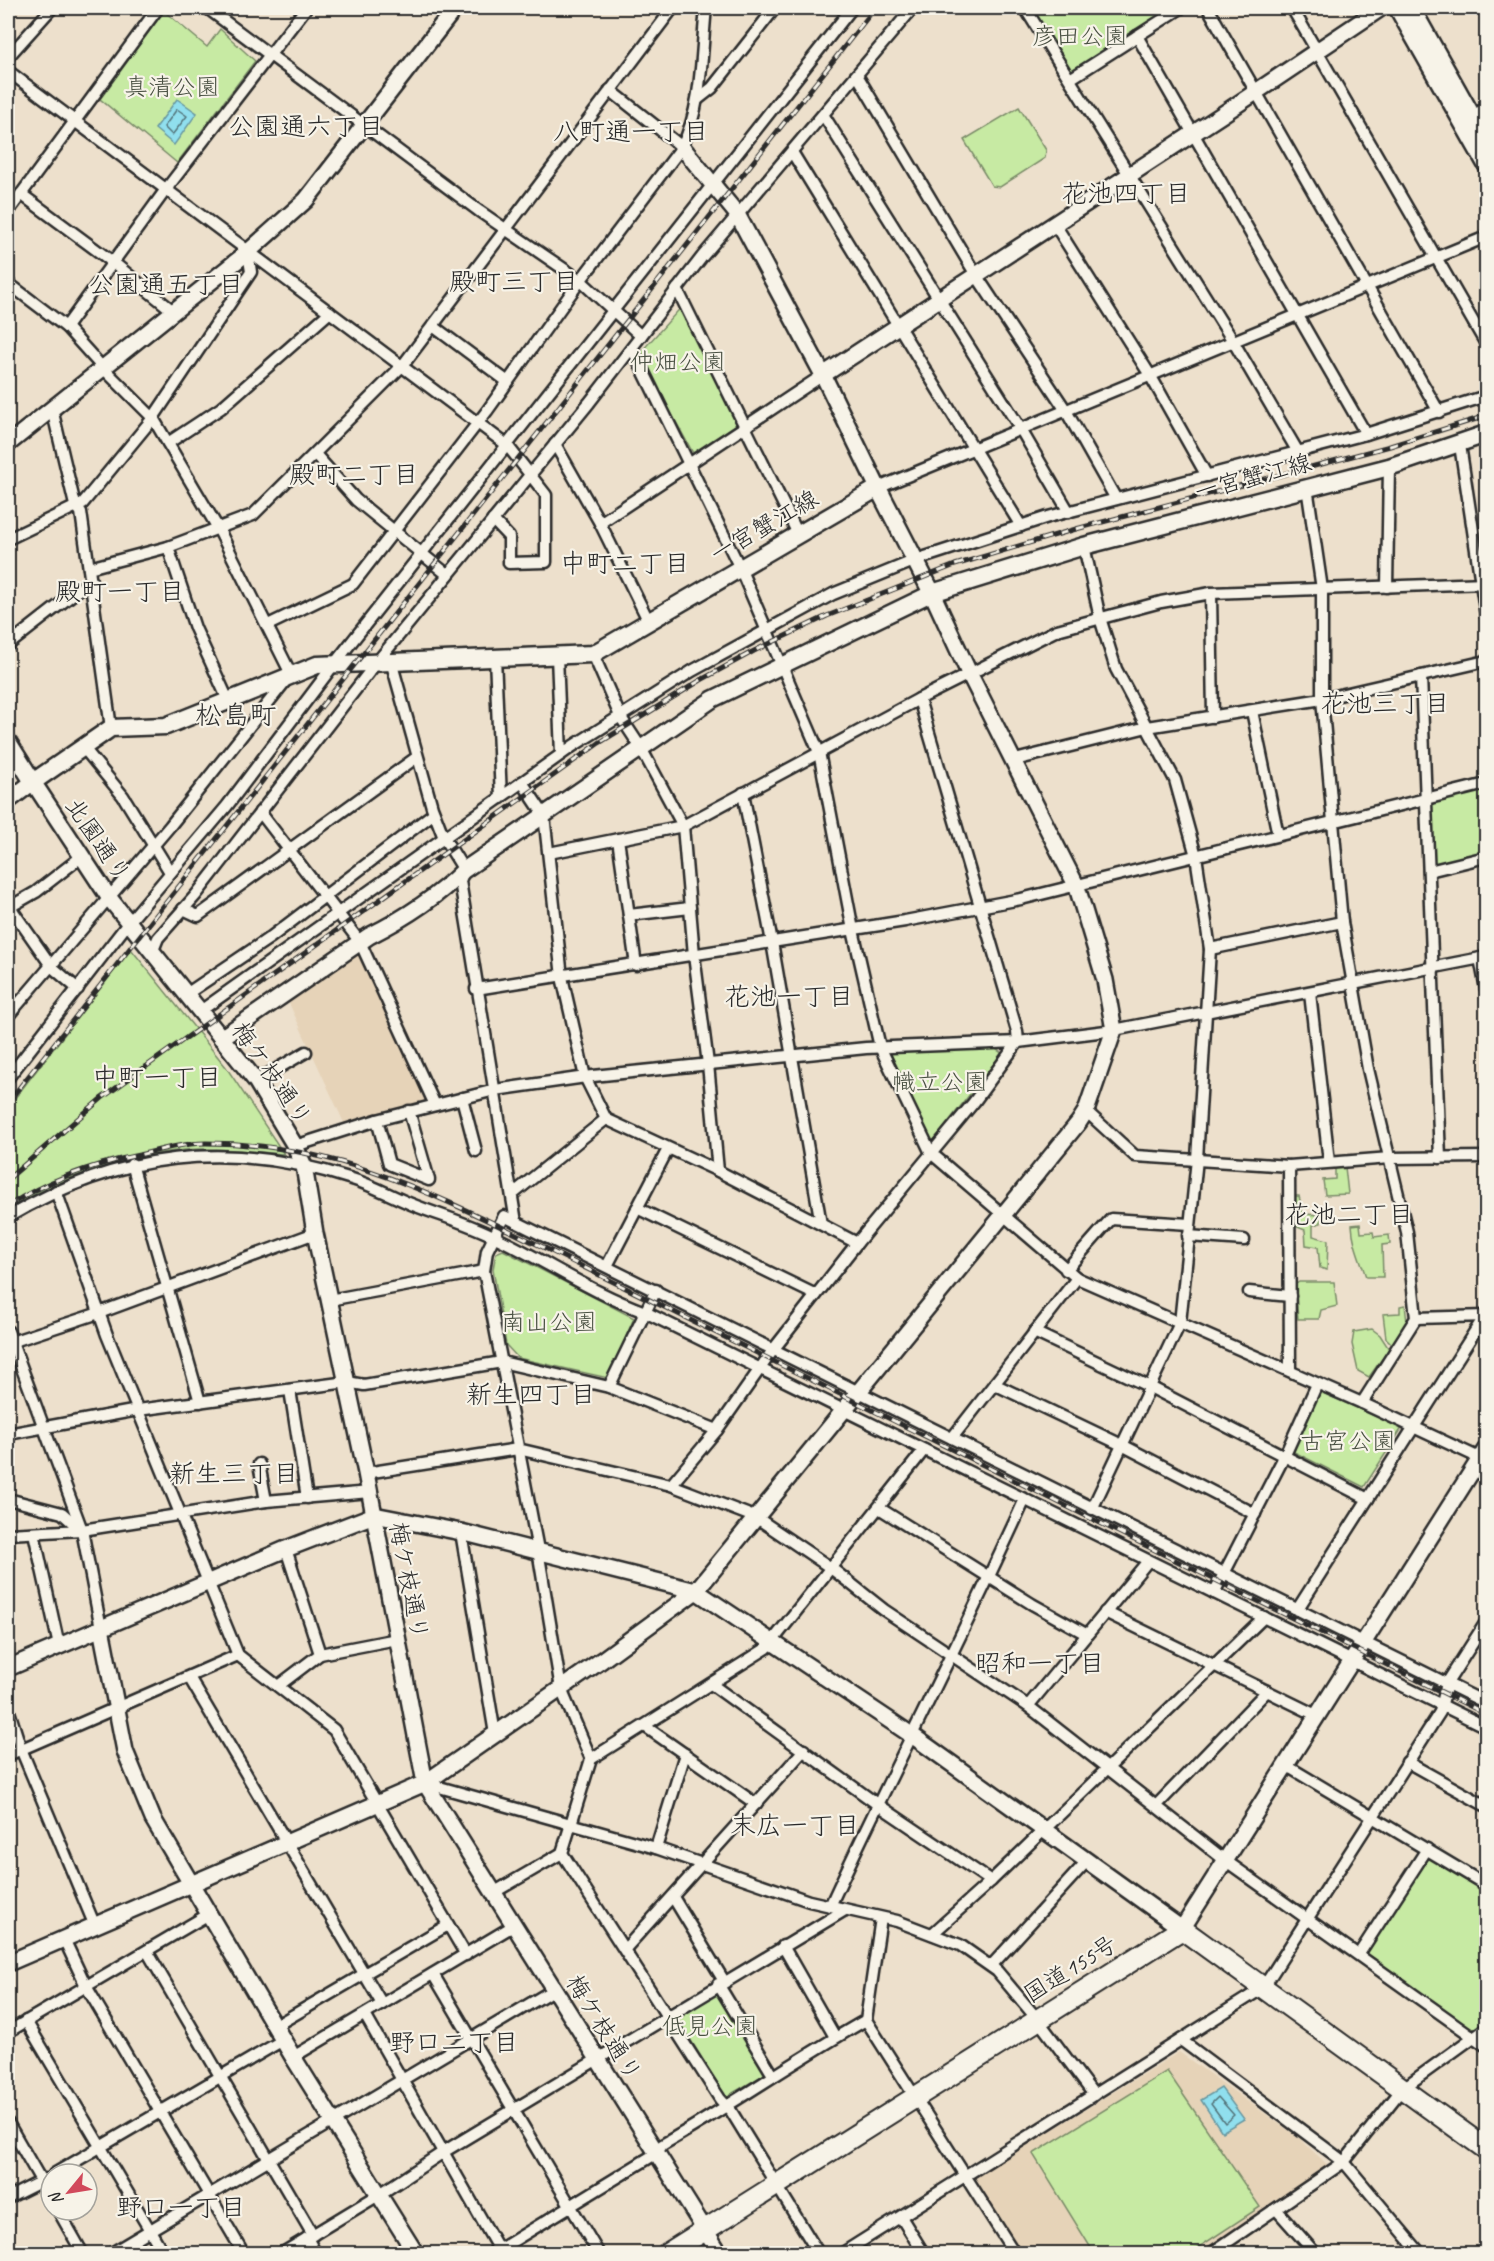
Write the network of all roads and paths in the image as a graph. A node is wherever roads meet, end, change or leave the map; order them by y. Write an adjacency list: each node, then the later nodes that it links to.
1 (52, 8): 21 (street)
2 (158, 8): 31 (street)
3 (207, 8): 20 (street)
4 (306, 8): 20 (street)
5 (455, 8): 32 (street)
6 (673, 8): 25 (street)
7 (706, 8): 27 (street)
8 (775, 8): 27 (street)
9 (852, 8): 39 (street)
10 (913, 8): 23 (street)
11 (1024, 8): 24 (street)
12 (1181, 8): 18 (street)
13 (1208, 8): 26 (street)
14 (1292, 8): 19 (street)
15 (1381, 8): 19 (street)
16 (1397, 8): 37 (street)
17 (1412, 8): 30 (street)
18 (1137, 36): 24 (street); 33 (street)
19 (1316, 51): 26 (street); 48 (street)
20 (270, 56): 32 (street); 40 (street)
21 (8, 57)
22 (8, 71): 31 (street)
23 (857, 75): 29 (street); 50 (street)
24 (1070, 79): 38 (street)
25 (610, 90): 35 (street); 45 (street)
26 (1256, 92): 33 (street); 53 (street)
27 (698, 99): 35 (street)
28 (1486, 108): 30 (street)
29 (824, 116): 36 (street); 55 (street)
30 (1473, 116): 34 (street)
31 (76, 121): 40 (street); 41 (street)
32 (365, 126): 45 (street); 47 (street)
33 (1191, 134): 38 (street); 59 (street)
34 (1486, 140)
35 (682, 147): 39 (street); 51 (street)
36 (792, 152): 43 (street); 60 (street)
37 (1486, 165)
38 (1130, 173): 44 (street); 64 (street)
39 (713, 183): 43 (street); 56 (street)
40 (167, 188): 47 (street); 49 (street)
41 (21, 194): 42 (street); 49 (street)
42 (8, 212)
43 (737, 214): 54 (street); 69 (street)
44 (1054, 223): 50 (street); 70 (street)
45 (505, 230): 51 (street); 61 (street)
46 (1486, 237): 48 (street)
47 (248, 252): 57 (street); 58 (street); 76 (street)
48 (1438, 257): 53 (street); 65 (street)
49 (114, 264): 57 (street); 62 (street)
50 (976, 275): 55 (street); 74 (street)
51 (580, 280): 56 (street); 71 (street)
52 (8, 283): 62 (street)
53 (1368, 286): 59 (street); 75 (street)
54 (677, 289): 63 (street); 78 (street)
55 (938, 300): 60 (street); 79 (street)
56 (615, 310): 63 (street); 85 (street)
57 (173, 311): 68 (street)
58 (330, 312): 67 (street); 82 (street)
59 (1295, 315): 64 (street); 80 (street)
60 (899, 325): 69 (street); 87 (street)
61 (433, 326): 67 (street); 71 (street)
62 (66, 327): 68 (street)
63 (641, 336): 66 (street)
64 (1233, 341): 70 (street); 88 (street)
65 (1486, 344)
66 (632, 348): 84 (street); 90 (street)
67 (403, 365): 77 (street); 89 (street)
68 (102, 368): 73 (street); 76 (street)
69 (823, 375): 78 (street); 95 (street)
70 (1150, 375): 74 (street); 93 (street)
71 (508, 382): 77 (street)
72 (1486, 396): 75 (street)
73 (52, 409): 83 (street); 97 (street)
74 (1065, 409): 79 (street); 96 (street)
75 (1439, 412): 80 (street)
76 (153, 418): 82 (street); 97 (street)
77 (478, 423): 85 (street); 103 (street)
78 (745, 427): 90 (street); 104 (street)
79 (1020, 428): 87 (street); 98 (street)
80 (1366, 434): 88 (street)
81 (1486, 434): 86 (main road, 一宮蟹江線)
82 (168, 443): 102 (street)
83 (8, 444)
84 (555, 444): 92 (street); 100 (street)
85 (507, 445): 92 (street); 108 (street)
86 (1460, 445): 91 (main road, 一宮蟹江線); 114 (street)
87 (974, 446): 95 (street); 101 (street)
88 (1298, 452): 93 (street)
89 (315, 454): 102 (street); 103 (street)
90 (691, 464): 100 (street); 111 (street)
91 (1389, 467): 94 (main road, 一宮蟹江線); 115 (street)
92 (530, 475): 99 (street); 99 (street)
93 (1207, 476): 96 (street)
94 (1307, 487): 106 (main road, 一宮蟹江線); 116 (street)
95 (878, 488): 104 (main road, 一宮蟹江線); 109 (main road)
96 (1116, 500): 98 (street)
97 (75, 505): 105 (street); 110 (street)
98 (1069, 512): 101 (street)
99 (493, 520): 112 (street)
100 (600, 523): 121 (street)
101 (1021, 526): 109 (street)
102 (219, 530): 107 (street); 122 (street)
103 (393, 531): 108 (street); 122 (street)
104 (798, 534): 111 (main road, 一宮蟹江線)
105 (8, 539)
106 (1084, 546): 117 (main road, 一宮蟹江線); 120 (street)
107 (168, 547): 110 (street); 137 (street)
108 (422, 554): 112 (street); 130 (street)
109 (916, 560): 117 (main road); 123 (street)
110 (89, 568): 113 (street)
111 (740, 568): 121 (main road, 一宮蟹江線); 123 (street)
112 (448, 574): 129 (street)
113 (91, 580): 124 (street); 142 (street)
114 (1484, 584): 115 (street); 119 (street)
115 (1388, 587): 116 (street)
116 (1322, 589): 118 (street); 136 (street)
117 (932, 593): 131 (street); 132 (street)
118 (1211, 593): 120 (street); 140 (street)
119 (1486, 616)
120 (1100, 618): 132 (street); 141 (street)
121 (649, 622): 125 (main road, 一宮蟹江線)
122 (268, 625): 133 (street)
123 (765, 631): 131 (street); 139 (street)
124 (8, 645)
125 (593, 654): 126 (main road, 一宮蟹江線); 139 (street)
126 (557, 656): 127 (main road, 一宮蟹江線); 147 (street)
127 (495, 657): 129 (main road, 一宮蟹江線); 154 (street)
128 (1486, 661): 134 (street)
129 (384, 662): 130 (main road, 一宮蟹江線); 148 (street); 157 (street)
130 (335, 663): 133 (main road, 一宮蟹江線); 173 (street)
131 (783, 664): 145 (street); 146 (street)
132 (969, 673): 135 (street); 149 (street)
133 (291, 674): 137 (main road, 一宮蟹江線); 165 (street)
134 (1420, 676): 136 (street); 155 (street)
135 (919, 699): 146 (street); 178 (street)
136 (1322, 699): 138 (street); 160 (street)
137 (228, 700): 142 (main road, 一宮蟹江線)
138 (1252, 711): 140 (street); 162 (street)
139 (620, 716): 145 (street); 147 (street)
140 (1213, 717): 141 (street)
141 (1147, 727): 149 (street); 168 (street)
142 (111, 728): 144 (main road)
143 (8, 742): 150 (main road)
144 (83, 747): 150 (main road); 165 (street)
145 (641, 748): 159 (street); 161 (street)
146 (819, 752): 153 (street); 185 (street)
147 (561, 754): 151 (street)
148 (417, 757): 158 (street); 166 (street)
149 (1016, 760): 174 (street)
150 (33, 782): 156 (street); 169 (street, 北園通り)
151 (522, 782): 154 (street); 159 (street)
152 (1486, 784): 155 (street)
153 (743, 793): 161 (street); 187 (street)
154 (501, 798): 163 (street)
155 (1425, 800): 160 (street); 172 (street)
156 (8, 801)
157 (260, 812): 166 (street); 180 (street)
158 (434, 813): 163 (street); 175 (street)
159 (544, 815): 167 (street); 171 (street)
160 (1332, 822): 162 (street); 184 (street)
161 (683, 826): 164 (street); 179 (street)
162 (1278, 835): 168 (street)
163 (444, 838): 171 (street); 181 (street)
164 (618, 839): 167 (street); 182 (street)
165 (154, 843): 173 (street); 176 (street)
166 (289, 851): 175 (street); 180 (street)
167 (549, 853): 195 (street)
168 (1196, 856): 174 (street); 188 (street)
169 (81, 857): 176 (street, 北園通り); 177 (street)
170 (1486, 857): 172 (street)
171 (464, 870): 186 (street); 198 (street)
172 (1429, 871): 194 (street)
173 (170, 872): 183 (street)
174 (1077, 887): 178 (street); 205 (street)
175 (324, 896): 181 (street); 201 (street)
176 (110, 898): 183 (street, 北園通り); 193 (street)
177 (8, 906): 193 (street)
178 (980, 907): 185 (street); 207 (street)
179 (690, 908): 182 (street); 190 (street)
180 (183, 909): 189 (street)
181 (338, 912): 186 (street); 202 (street)
182 (629, 915): 192 (street)
183 (129, 922): 189 (street, 梅ケ枝通り); 197 (street)
184 (1342, 922): 188 (street); 196 (street)
185 (853, 930): 187 (street); 208 (street)
186 (360, 942): 206 (street); 217 (street)
187 (772, 942): 190 (street); 210 (street)
188 (1210, 949): 203 (street)
189 (152, 953): 201 (street, 梅ケ枝通り)
190 (694, 955): 192 (street); 211 (street)
191 (1483, 957): 194 (street); 199 (street)
192 (636, 965): 195 (street)
193 (52, 967): 197 (street); 204 (street)
194 (1432, 968): 196 (street); 228 (street)
195 (562, 977): 198 (street); 212 (street)
196 (1354, 983): 200 (street); 227 (street)
197 (78, 989): 213 (street)
198 (476, 989): 215 (street)
199 (1486, 989)
200 (1310, 993): 203 (street); 230 (street)
201 (185, 995): 202 (street, 梅ケ枝通り)
202 (199, 1012): 206 (street, 梅ケ枝通り)
203 (1208, 1012): 205 (street); 229 (street)
204 (8, 1017)
205 (1114, 1030): 207 (street); 218 (street)
206 (221, 1038): 214 (street, 梅ケ枝通り)
207 (1018, 1042): 208 (street); 225 (street)
208 (880, 1047): 210 (street); 225 (street)
209 (306, 1052): 214 (street)
210 (790, 1056): 211 (street); 241 (street)
211 (708, 1065): 212 (street); 234 (street)
212 (585, 1077): 215 (street); 220 (street)
213 (8, 1078)
214 (255, 1081): 222 (street, 梅ケ枝通り)
215 (495, 1090): 216 (street); 236 (street)
216 (462, 1098): 217 (street); 224 (street)
217 (435, 1104): 219 (street)
218 (1086, 1110): 229 (street); 238 (street)
219 (409, 1111): 221 (street); 221 (street)
220 (606, 1119): 223 (street); 236 (street)
221 (377, 1120): 222 (street)
222 (295, 1146): 232 (street, 梅ケ枝通り)
223 (668, 1149): 234 (street); 237 (street)
224 (476, 1151)
225 (931, 1153): 238 (street); 247 (street)
226 (1486, 1157): 228 (street)
227 (1390, 1158): 228 (street); 230 (street); 261 (street)
228 (1440, 1158)
229 (1197, 1159): 233 (street); 242 (street)
230 (1329, 1162): 233 (street)
231 (132, 1164): 232 (street); 235 (street); 252 (street)
232 (304, 1166): 243 (street, 梅ケ枝通り); 244 (street)
233 (1289, 1166): 256 (street)
234 (718, 1171): 241 (street)
235 (56, 1191): 239 (street); 259 (street)
236 (513, 1194): 240 (street)
237 (637, 1208): 248 (street); 255 (street)
238 (1002, 1213): 249 (street); 275 (street)
239 (8, 1216)
240 (516, 1222): 244 (street); 248 (street)
241 (821, 1224): 247 (street)
242 (1189, 1224): 245 (street); 249 (street)
243 (315, 1233): 252 (street); 257 (street, 梅ケ枝通り)
244 (494, 1236): 250 (street); 258 (street)
245 (1188, 1236): 246 (street); 262 (street)
246 (1244, 1240)
247 (857, 1243): 255 (street)
248 (607, 1266): 253 (street)
249 (1066, 1270): 251 (street)
250 (484, 1272): 257 (street); 266 (street)
251 (1077, 1278): 262 (street); 263 (street)
252 (168, 1287): 259 (street); 276 (street)
253 (656, 1290): 258 (street); 265 (street)
254 (1250, 1292): 256 (street)
255 (816, 1295): 265 (street)
256 (1290, 1296): 268 (street)
257 (329, 1300): 269 (street, 梅ケ枝通り)
258 (645, 1312): 267 (street); 272 (street)
259 (99, 1313): 264 (street); 278 (street)
260 (1486, 1315): 261 (street); 281 (street)
261 (1416, 1318): 277 (street)
262 (1180, 1323): 268 (street); 273 (street)
263 (1034, 1332): 270 (street); 273 (street)
264 (9, 1339): 280 (street)
265 (773, 1350): 267 (street); 275 (street)
266 (502, 1362): 269 (street); 272 (street); 286 (street)
267 (761, 1369): 279 (street); 282 (street)
268 (1290, 1371): 271 (street)
269 (347, 1382): 274 (street); 291 (street, 梅ケ枝通り)
270 (994, 1384): 284 (street); 285 (street)
271 (1317, 1384): 277 (street); 288 (street)
272 (609, 1387): 282 (street)
273 (1152, 1388): 285 (street); 288 (street)
274 (290, 1390): 276 (street); 294 (street)
275 (860, 1393): 279 (street); 284 (street)
276 (200, 1402): 278 (street)
277 (1362, 1404): 281 (street)
278 (138, 1410): 280 (street); 301 (street)
279 (846, 1411): 287 (street); 304 (street)
280 (45, 1427): 283 (street); 305 (street)
281 (1413, 1427): 289 (street); 297 (street)
282 (717, 1430): 292 (street)
283 (8, 1434)
284 (952, 1438): 300 (street)
285 (1124, 1446): 300 (street); 302 (street)
286 (518, 1449): 291 (street); 292 (street); 310 (street)
287 (924, 1450): 295 (street); 299 (street)
288 (1285, 1455): 297 (street); 302 (street)
289 (1485, 1456): 326 (street)
290 (259, 1464): 298 (street)
291 (366, 1473): 293 (street, 梅ケ枝通り)
292 (671, 1485): 304 (street)
293 (370, 1492): 294 (street); 303 (street, 梅ケ枝通り)
294 (307, 1497): 298 (street)
295 (1025, 1498): 311 (street); 313 (street)
296 (8, 1499): 305 (street)
297 (1368, 1499): 318 (street)
298 (266, 1501): 301 (street)
299 (879, 1508): 312 (street); 313 (street)
300 (1092, 1509): 314 (street)
301 (179, 1513): 305 (street); 315 (street)
302 (1255, 1514): 314 (street)
303 (374, 1515): 306 (street); 309 (street); 324 (street, 梅ケ枝通り)
304 (757, 1518): 312 (street); 316 (street)
305 (82, 1530): 307 (street); 322 (street)
306 (461, 1532): 310 (street); 348 (street)
307 (34, 1533): 308 (street); 327 (street)
308 (8, 1534)
309 (286, 1549): 315 (street); 328 (street)
310 (538, 1550): 316 (street); 338 (street)
311 (1148, 1561): 317 (street); 319 (street)
312 (831, 1568): 325 (street); 330 (street)
313 (989, 1575): 323 (street); 330 (street)
314 (1224, 1575): 317 (street); 318 (street)
315 (208, 1582): 322 (street); 329 (street)
316 (696, 1591): 325 (street); 338 (street)
317 (1214, 1593): 320 (street)
318 (1297, 1610): 326 (street)
319 (1105, 1612): 323 (street); 332 (street)
320 (1264, 1617): 331 (street); 332 (street)
321 (1486, 1624): 335 (street)
322 (100, 1628): 327 (street); 344 (street)
323 (1086, 1634): 342 (street)
324 (397, 1639): 328 (street); 358 (street, 梅ケ枝通り)
325 (773, 1642): 336 (street); 349 (street)
326 (1366, 1642): 331 (street); 335 (street)
327 (59, 1646): 333 (street)
328 (320, 1654): 337 (street)
329 (238, 1655): 334 (street); 337 (street)
330 (952, 1656): 342 (street); 349 (street)
331 (1353, 1661): 341 (street); 345 (street)
332 (1214, 1664): 339 (street); 357 (street)
333 (8, 1668)
334 (189, 1677): 344 (street); 367 (street)
335 (1447, 1683): 340 (street); 341 (street)
336 (711, 1684): 346 (street); 351 (street)
337 (278, 1686): 359 (street)
338 (561, 1689): 348 (street); 354 (street)
339 (1267, 1691): 345 (street); 362 (street)
340 (1486, 1703)
341 (1442, 1705): 347 (street); 355 (street)
342 (1028, 1706): 357 (street)
343 (8, 1708): 350 (street)
344 (116, 1708): 350 (street); 375 (street)
345 (1318, 1716): 356 (street)
346 (646, 1727): 352 (street); 354 (street)
347 (1486, 1727)
348 (495, 1734): 358 (street)
349 (913, 1736): 361 (street); 366 (street)
350 (21, 1749): 353 (street); 385 (street)
351 (804, 1750): 360 (street); 361 (street)
352 (685, 1754): 360 (street); 368 (street)
353 (8, 1755)
354 (591, 1759): 365 (street)
355 (1407, 1762): 363 (street); 364 (street)
356 (1287, 1766): 364 (street); 372 (street)
357 (1107, 1768): 362 (street); 366 (street)
358 (425, 1783): 359 (street); 365 (street); 377 (street, 梅ケ枝通り)
359 (377, 1804): 367 (street); 384 (street)
360 (756, 1804): 373 (street)
361 (877, 1804): 374 (street); 379 (street)
362 (1156, 1806): 372 (street)
363 (1486, 1806)
364 (1372, 1817): 369 (street); 383 (street)
365 (571, 1824): 368 (street); 370 (street)
366 (1043, 1829): 371 (street); 374 (street)
367 (286, 1843): 375 (street); 397 (street)
368 (656, 1848): 373 (street)
369 (1427, 1850): 376 (street); 394 (street)
370 (562, 1853): 377 (street); 391 (street)
371 (1088, 1861): 387 (street); 396 (street)
372 (1226, 1861): 383 (street); 387 (street)
373 (702, 1863): 378 (street); 379 (street)
374 (991, 1881): 388 (street)
375 (191, 1883): 381 (street); 385 (street)
376 (1486, 1885)
377 (493, 1893): 386 (street, 梅ケ枝通り)
378 (673, 1898): 391 (street); 399 (street)
379 (830, 1906): 380 (street)
380 (845, 1910): 382 (street); 390 (street)
381 (209, 1914): 392 (street); 409 (street)
382 (881, 1918): 388 (street); 406 (street)
383 (1308, 1920): 394 (street); 401 (street)
384 (448, 1925): 393 (street); 397 (street)
385 (95, 1926): 389 (street)
386 (513, 1926): 393 (street); 402 (street, 梅ケ枝通り)
387 (1182, 1929): 401 (highway); 407 (highway, 国道155号)
388 (932, 1934): 396 (street)
389 (64, 1939): 395 (street); 400 (street)
390 (783, 1946): 399 (street); 412 (street)
391 (625, 1949): 405 (street)
392 (147, 1951): 400 (street); 421 (street)
393 (466, 1954): 398 (street)
394 (1359, 1954): 413 (street)
395 (8, 1963)
396 (991, 1966): 407 (street)
397 (364, 1974): 403 (street); 409 (street)
398 (433, 1974): 403 (street); 414 (street)
399 (721, 1982): 405 (street); 420 (street)
400 (86, 1986): 408 (street); 428 (street)
401 (1263, 1988): 416 (street); 423 (highway)
402 (553, 1990): 414 (street); 419 (street, 梅ケ枝通り)
403 (382, 2004): 404 (street)
404 (364, 2015): 418 (street); 422 (street)
405 (668, 2016): 419 (street); 426 (street)
406 (866, 2020): 412 (street); 425 (street)
407 (1038, 2020): 424 (street); 425 (highway, 国道155号)
408 (26, 2021): 411 (street); 431 (street)
409 (275, 2026): 415 (street)
410 (1486, 2028): 413 (street)
411 (8, 2032)
412 (835, 2037): 420 (street)
413 (1474, 2037): 417 (street); 423 (street)
414 (472, 2038): 422 (street); 427 (street)
415 (283, 2040): 418 (street); 421 (street)
416 (1181, 2040): 424 (street); 437 (street)
417 (1486, 2046)
418 (293, 2057): 429 (street)
419 (598, 2060): 427 (street); 434 (street, 梅ケ枝通り)
420 (773, 2075): 426 (street)
421 (221, 2076): 428 (street); 435 (street)
422 (402, 2079): 429 (street); 433 (street)
423 (1402, 2089): 432 (highway); 437 (street)
424 (1094, 2095): 439 (street)
425 (915, 2096): 439 (street); 441 (highway, 国道155号)
426 (728, 2107): 434 (street); 441 (street)
427 (514, 2110): 433 (street); 445 (street)
428 (161, 2112): 431 (street); 442 (street)
429 (332, 2121): 435 (street); 443 (street)
430 (8, 2123): 438 (street)
431 (101, 2147): 436 (street); 449 (street)
432 (1486, 2149)
433 (445, 2151): 443 (street); 452 (street)
434 (657, 2153): 445 (street); 450 (street, 梅ケ枝通り)
435 (268, 2159): 442 (street); 451 (street)
436 (75, 2162)
437 (1344, 2162): 446 (street); 469 (street)
438 (39, 2164)
439 (966, 2176): 447 (street); 466 (street)
440 (39, 2182): 444 (street)
441 (776, 2183): 450 (highway, 国道155号); 463 (street)
442 (209, 2194): 449 (street); 456 (street)
443 (380, 2194): 451 (street); 459 (street)
444 (8, 2198)
445 (572, 2207): 452 (street); 460 (street)
446 (1276, 2209): 467 (street); 468 (street)
447 (901, 2217): 464 (street); 465 (street)
448 (65, 2222): 453 (street)
449 (150, 2230): 454 (street); 455 (street)
450 (705, 2230): 461 (highway, 国道155号); 462 (street, 梅ケ枝通り)
451 (310, 2236): 457 (street); 458 (street)
452 (495, 2252)
453 (83, 2253)
454 (110, 2253)
455 (164, 2253)
456 (244, 2253)
457 (281, 2253)
458 (316, 2253)
459 (416, 2253)
460 (599, 2253)
461 (667, 2253)
462 (720, 2253)
463 (819, 2253)
464 (841, 2253)
465 (924, 2253)
466 (1015, 2253)
467 (1210, 2253)
468 (1316, 2253)
469 (1421, 2253)

